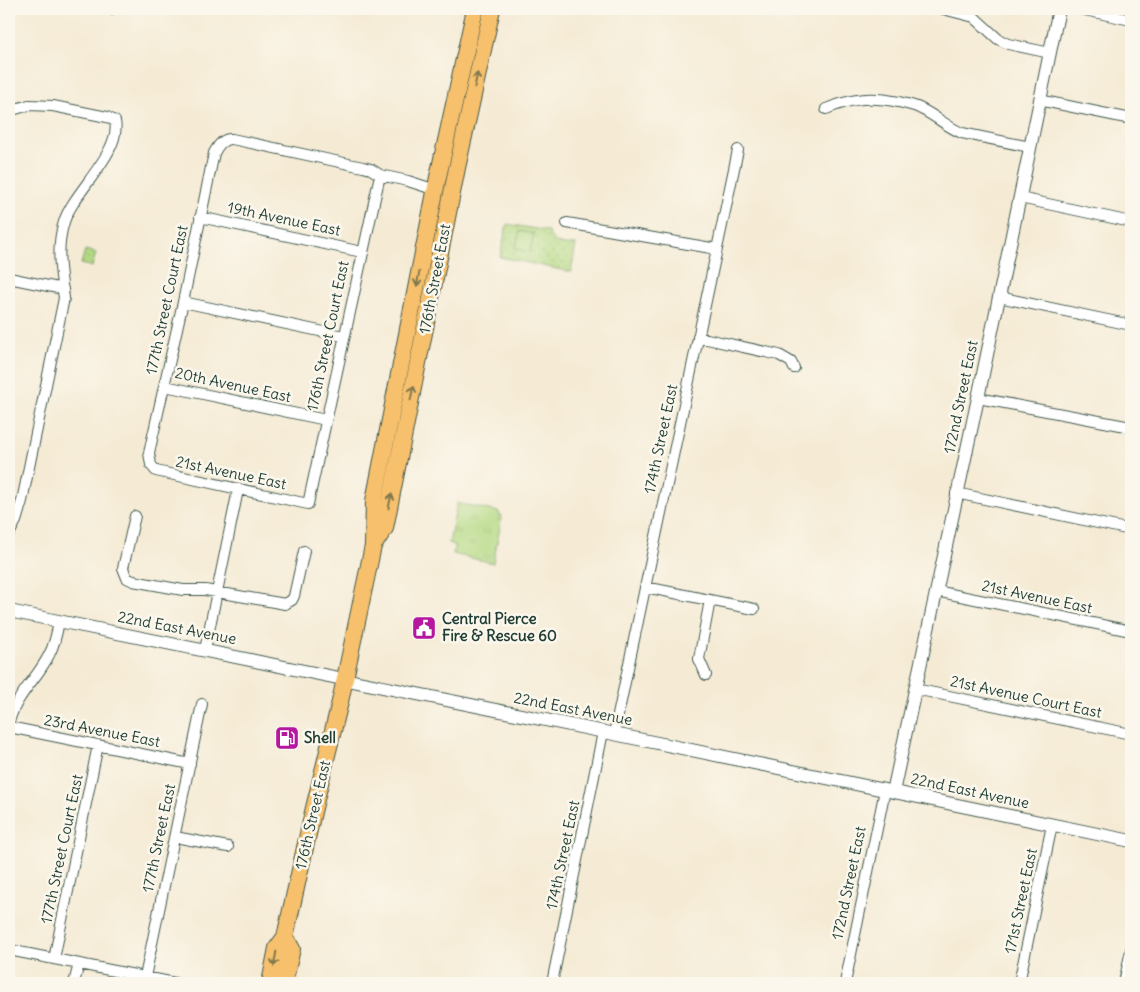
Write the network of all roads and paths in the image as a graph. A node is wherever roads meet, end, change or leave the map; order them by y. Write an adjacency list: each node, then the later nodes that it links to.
1 (475, 9): 8 (main road, 176th Street East)
2 (492, 9): 15 (main road, 176th Street East, one-way to 2)
3 (942, 9): 7 (street)
4 (1060, 9): 7 (street, 172nd Street East)
5 (1080, 9): 6 (street)
6 (1131, 20)
7 (1050, 53): 9 (street, 172nd Street East)
8 (458, 88): 15 (main road); 17 (main road, 176th Street East)
9 (1039, 100): 12 (street); 13 (street, 172nd Street East)
10 (826, 109): 13 (street)
11 (9, 111): 26 (street)
12 (1131, 119)
13 (1030, 147): 18 (street, 172nd Street East)
14 (738, 150): 22 (street, 174th Street East)
15 (457, 168): 24 (main road, 176th Street East)
16 (380, 175): 17 (street); 19 (street, 177th Street Court East); 23 (street, 176th Street Court East)
17 (436, 190): 24 (main road); 44 (main road, 176th Street East, one-way to 44)
18 (1020, 198): 20 (street); 27 (street, 172nd Street East)
19 (200, 217): 23 (street, 19th Avenue East); 28 (street, 177th Street Court East)
20 (1131, 222)
21 (567, 223): 22 (street)
22 (717, 249): 31 (street, 174th Street East)
23 (362, 252): 30 (street, 176th Street Court East)
24 (437, 267): 44 (main road, 176th Street East, one-way to 24)
25 (9, 278): 26 (street)
26 (63, 289): 43 (street)
27 (999, 297): 29 (street); 34 (street, 172nd Street East)
28 (184, 302): 30 (street); 33 (street, 177th Street Court East)
29 (1131, 325)
30 (343, 336): 35 (street, 176th Street Court East)
31 (698, 337): 32 (street); 46 (street, 174th Street East)
32 (794, 368)
33 (164, 386): 35 (street, 20th Avenue East); 37 (street, 177th Street Court East)
34 (978, 398): 36 (street); 39 (street, 172nd Street East)
35 (326, 420): 40 (street, 176th Street Court East)
36 (1131, 427)
37 (151, 465): 38 (street, 21st Avenue East)
38 (238, 490): 40 (street, 21st Avenue East); 48 (street)
39 (956, 494): 42 (street); 47 (street, 172nd Street East)
40 (308, 504)
41 (135, 516): 48 (street)
42 (1131, 530)
43 (9, 534)
44 (373, 546): 56 (main road, 176th Street East)
45 (304, 551): 48 (street)
46 (645, 587): 49 (street); 61 (street, 174th Street East)
47 (936, 591): 53 (street, 21st Avenue East); 57 (street, 172nd Street East)
48 (218, 592): 54 (street)
49 (710, 600): 50 (street); 55 (street)
50 (754, 609)
51 (9, 611): 52 (street, 22nd East Avenue)
52 (59, 621): 54 (street, 22nd East Avenue); 59 (street)
53 (1131, 632)
54 (205, 650): 56 (street, 22nd East Avenue)
55 (706, 675)
56 (344, 680): 61 (street, 22nd East Avenue); 70 (main road, 176th Street East)
57 (915, 689): 62 (street, 21st Avenue Court East); 65 (street, 172nd Street East)
58 (202, 704): 64 (street, 177th Street East)
59 (9, 722)
60 (9, 728): 63 (street, 23rd Avenue East)
61 (609, 733): 65 (street, 22nd East Avenue); 80 (street, 174th Street East)
62 (1131, 734)
63 (98, 745): 64 (street, 23rd Avenue East); 73 (street, 177th Street Court East)
64 (190, 764): 67 (street, 177th Street East)
65 (888, 791): 66 (street, 22nd East Avenue); 81 (street, 172nd Street East)
66 (1052, 825): 68 (street, 22nd East Avenue); 82 (street, 171st Street East)
67 (175, 837): 69 (street); 75 (street, 177th Street East)
68 (1131, 841)
69 (228, 847)
70 (285, 937): 78 (main road, 176th Street East, one-way to 78); 79 (main road, 176th Street East)
71 (9, 950): 73 (street)
72 (1131, 950): 83 (street)
73 (54, 959): 74 (street)
74 (79, 964): 75 (street); 76 (street)
75 (145, 977): 77 (street)
76 (74, 983)
77 (175, 983)
78 (270, 983)
79 (284, 983)
80 (552, 983)
81 (844, 983)
82 (1019, 983)
83 (1124, 983)

